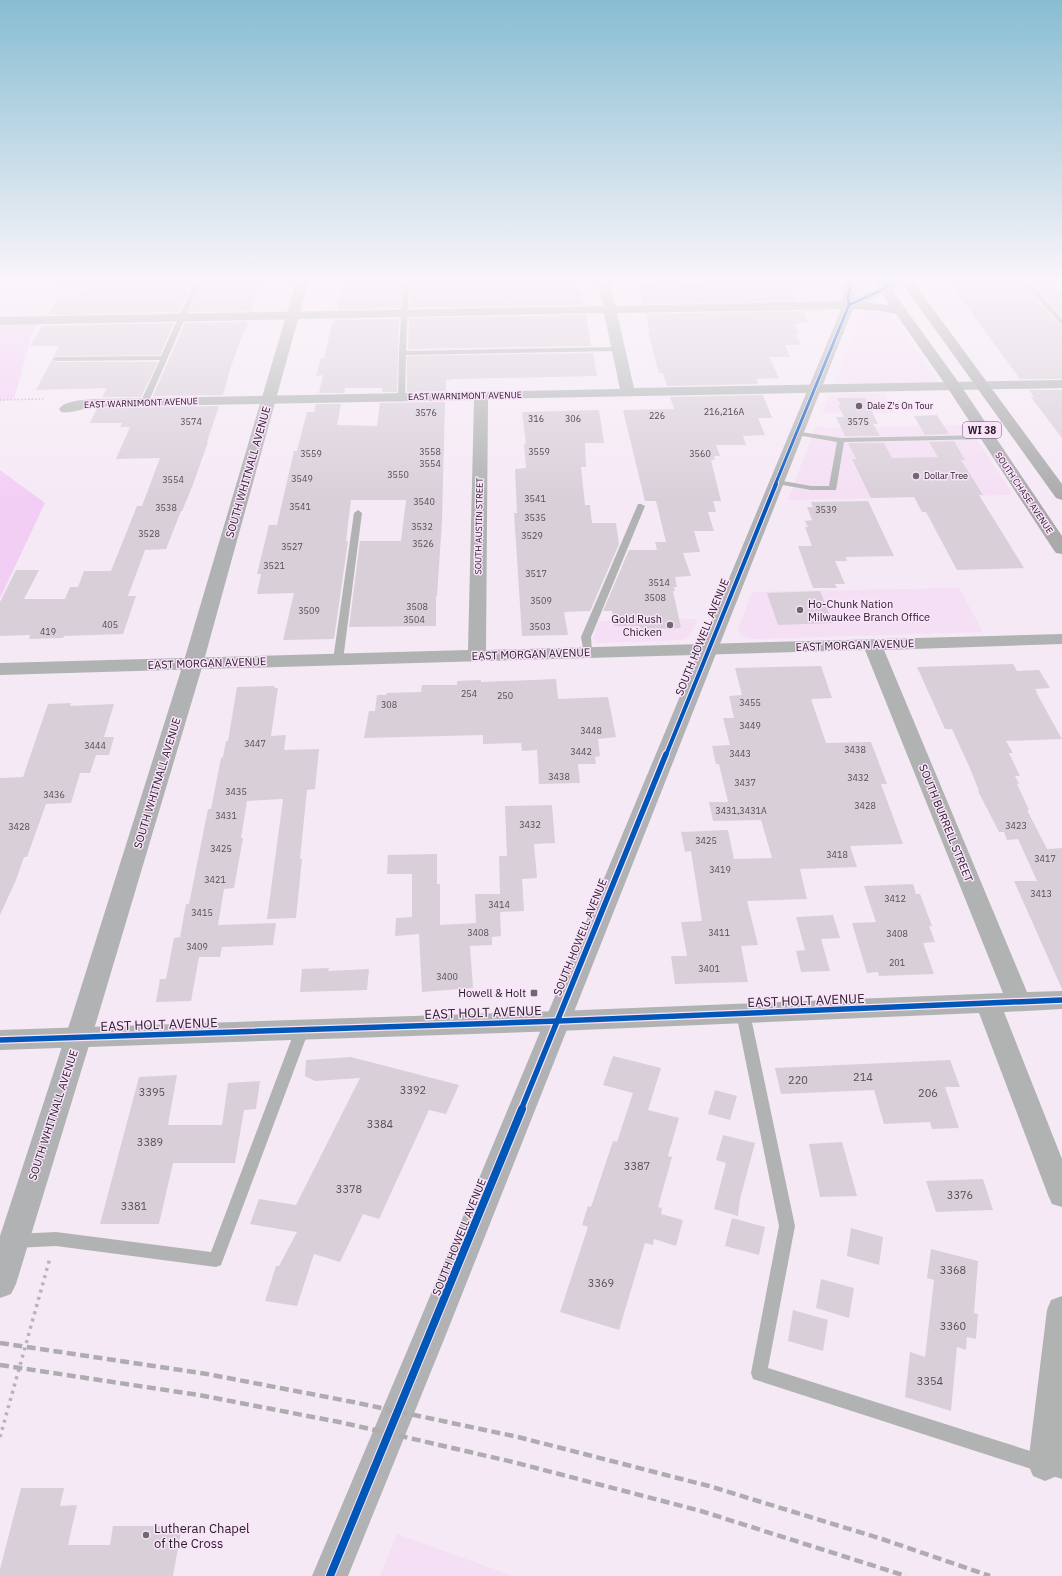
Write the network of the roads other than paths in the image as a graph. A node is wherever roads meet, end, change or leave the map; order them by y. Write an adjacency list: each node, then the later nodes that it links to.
1 (167, 353): 9 (lane)
2 (282, 353): 18 (street, SOUTH WHITNALL AVENUE)
3 (402, 353): 4 (lane); 17 (lane)
4 (426, 353)
5 (619, 353): 15 (street)
6 (829, 353): 14 (street, SOUTH HOWELL AVENUE)
7 (930, 353): 12 (main road, SOUTH CHASE AVENUE / WI 38)
8 (960, 353): 13 (main road, WI 38)
9 (165, 358): 10 (lane); 19 (lane)
10 (55, 359)
11 (1062, 384): 13 (street, EAST WARNIMONT AVENUE)
12 (954, 386): 13 (street, EAST WARNIMONT AVENUE); 14 (street, EAST WARNIMONT AVENUE); 23 (main road, SOUTH CHASE AVENUE / WI 38)
13 (984, 386): 22 (main road, WI 38)
14 (814, 389): 15 (street, EAST WARNIMONT AVENUE); 21 (street, SOUTH HOWELL AVENUE)
15 (628, 393): 16 (street, EAST WARNIMONT AVENUE)
16 (481, 396): 17 (street, EAST WARNIMONT AVENUE); 34 (street, SOUTH AUSTIN STREET)
17 (400, 398): 18 (street, EAST WARNIMONT AVENUE)
18 (269, 400): 19 (street, EAST WARNIMONT AVENUE); 36 (street, SOUTH WHITNALL AVENUE)
19 (145, 402): 20 (street, EAST WARNIMONT AVENUE)
20 (66, 409)
21 (797, 433): 24 (lane); 25 (street, SOUTH HOWELL AVENUE)
22 (1021, 436): 23 (main road); 26 (main road, WI 38)
23 (987, 437): 24 (lane); 29 (main road, SOUTH CHASE AVENUE / WI 38)
24 (841, 440): 25 (lane)
25 (777, 482): 32 (street, SOUTH HOWELL AVENUE)
26 (1062, 495)
27 (641, 506): 33 (lane)
28 (358, 513): 35 (lane)
29 (1062, 549)
30 (1062, 639): 31 (street, EAST MORGAN AVENUE)
31 (872, 644): 32 (street, EAST MORGAN AVENUE); 39 (street, SOUTH BURRELL STREET)
32 (708, 649): 33 (street, EAST MORGAN AVENUE); 42 (street, SOUTH HOWELL AVENUE)
33 (587, 652): 34 (street, EAST MORGAN AVENUE)
34 (477, 656): 35 (street, EAST MORGAN AVENUE)
35 (338, 660): 36 (street, EAST MORGAN AVENUE)
36 (193, 664): 37 (street, EAST MORGAN AVENUE); 44 (street, SOUTH WHITNALL AVENUE)
37 (0, 669)
38 (1062, 1000): 39 (street, EAST HOLT AVENUE)
39 (1019, 1002): 40 (street, EAST HOLT AVENUE)
40 (988, 1003): 41 (street, EAST HOLT AVENUE); 46 (street)
41 (743, 1013): 42 (street, EAST HOLT AVENUE); 50 (lane)
42 (558, 1021): 43 (street, EAST HOLT AVENUE); 51 (street, SOUTH HOWELL AVENUE)
43 (302, 1030): 44 (street, EAST HOLT AVENUE); 47 (lane)
44 (78, 1038): 45 (street, EAST HOLT AVENUE); 47 (street, SOUTH WHITNALL AVENUE)
45 (0, 1040)
46 (1062, 1195)
47 (12, 1246): 48 (street, SOUTH WHITNALL AVENUE)
48 (0, 1284)
49 (1062, 1310): 50 (street)
50 (1053, 1467)
51 (330, 1576)

